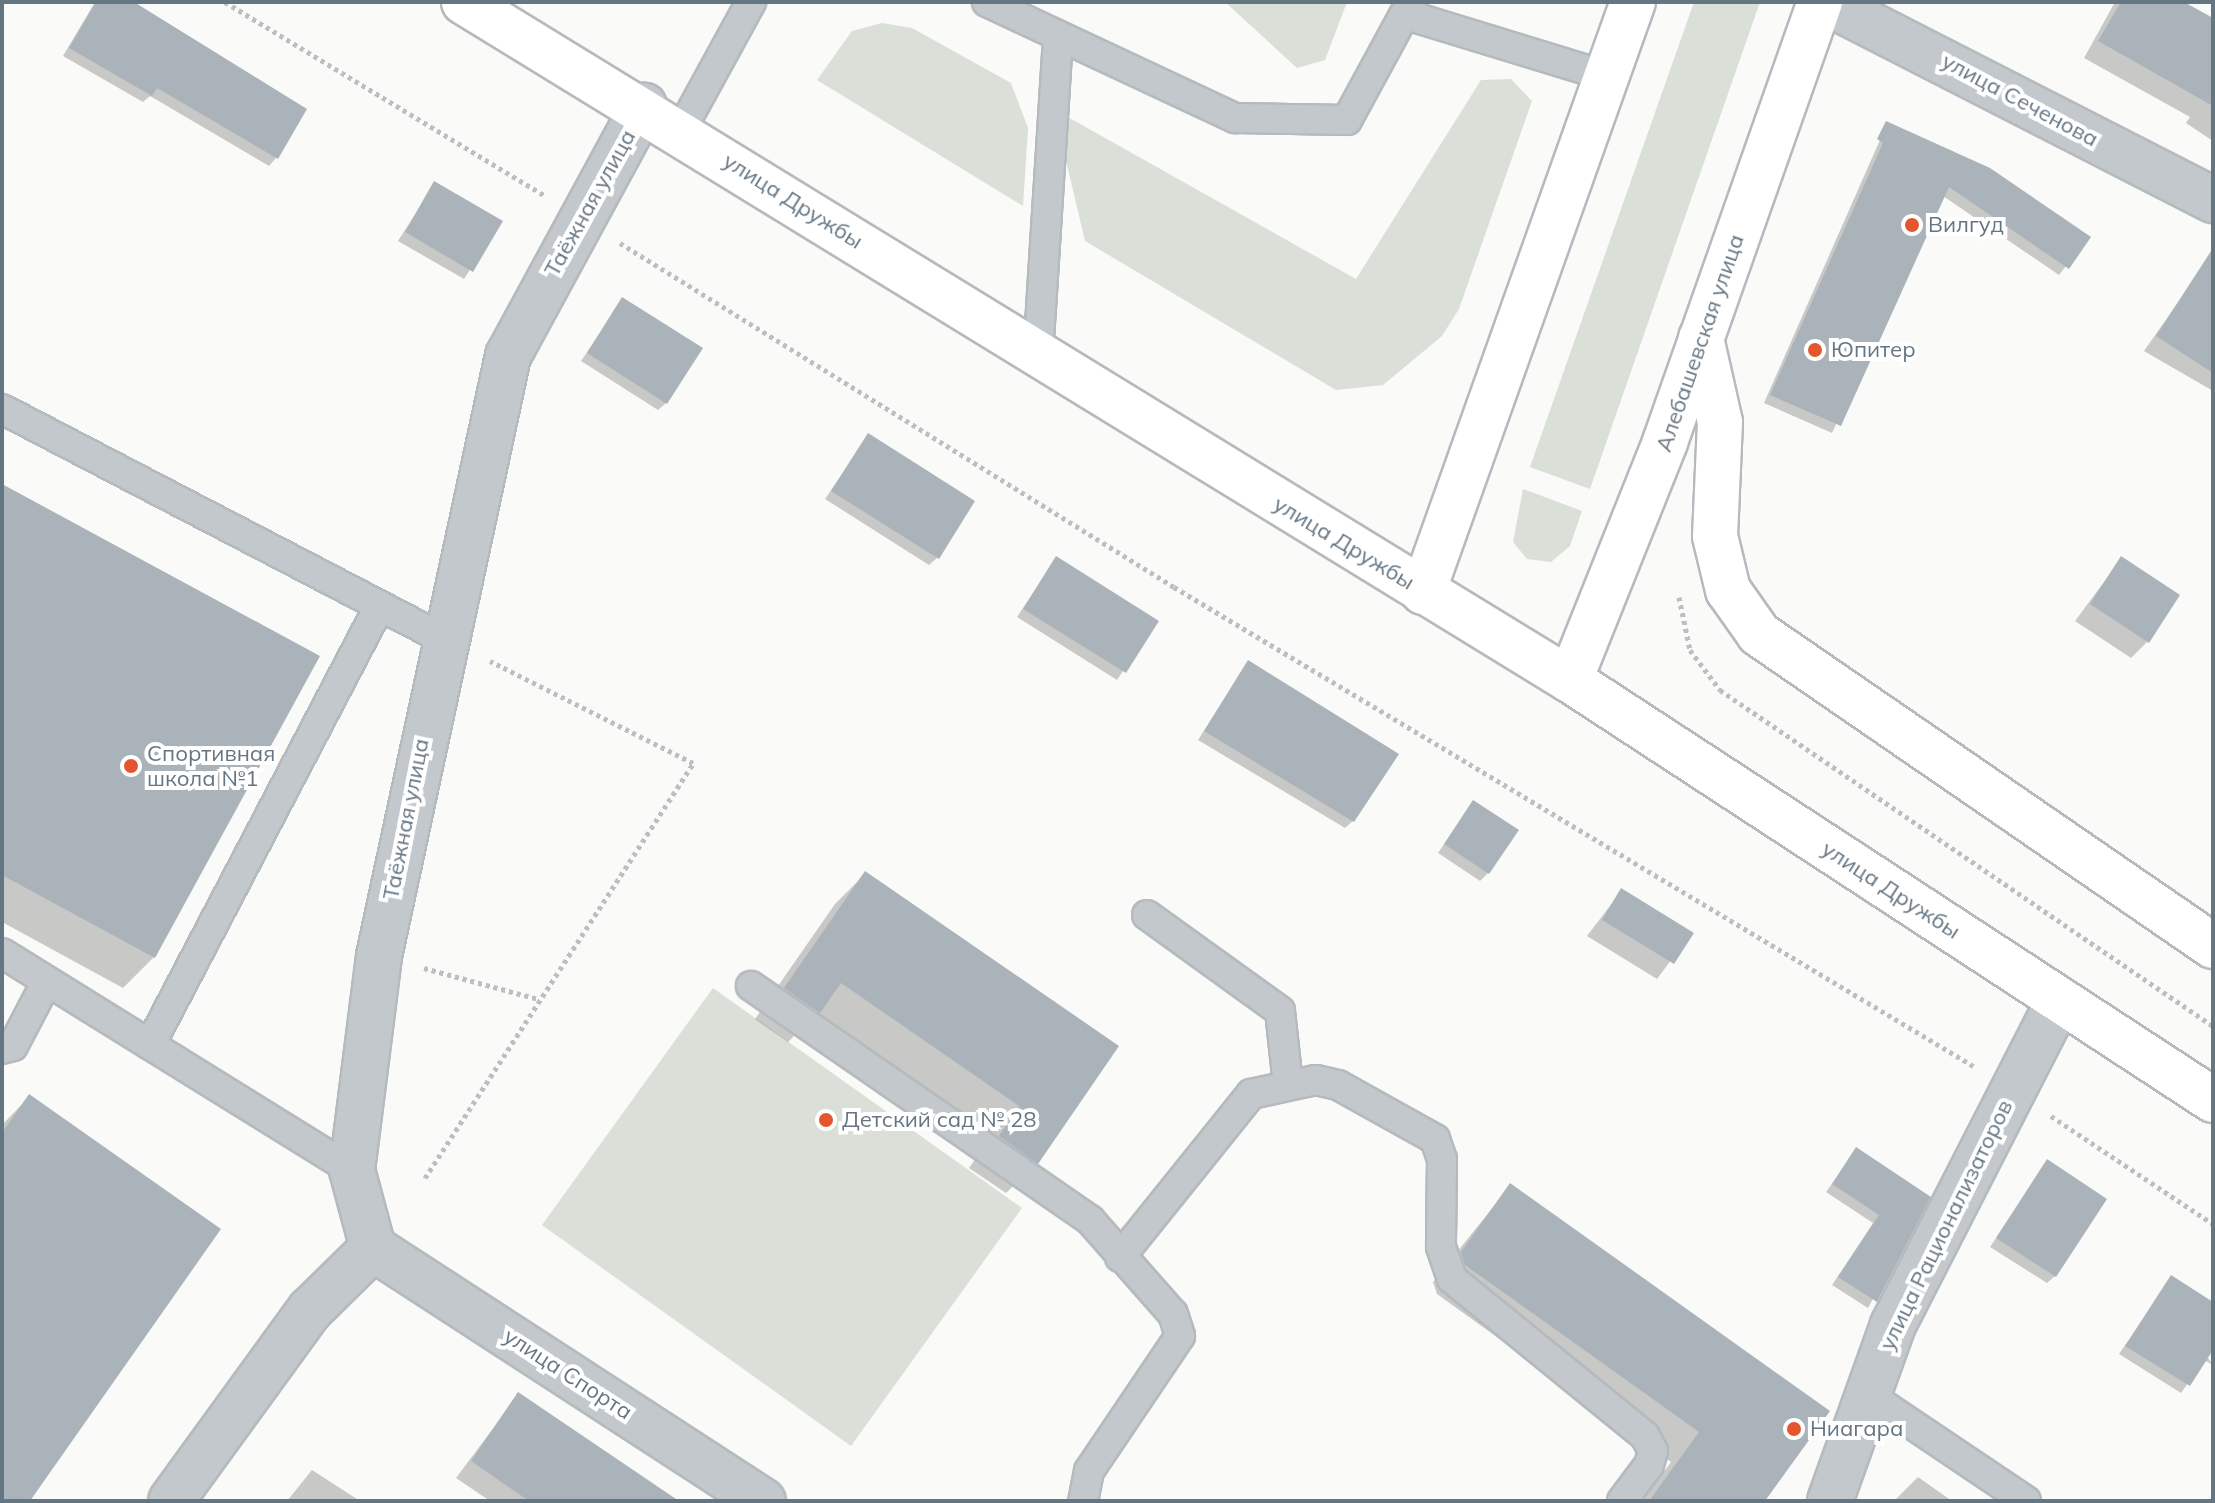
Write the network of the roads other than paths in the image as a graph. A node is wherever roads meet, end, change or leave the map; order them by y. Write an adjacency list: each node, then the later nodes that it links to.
1 (464, 2): 9 (main road, улица Дружбы)
2 (987, 2): 7 (lane)
3 (1633, 2): 8 (main road)
4 (1823, 2): 11 (street, улица Сеченова); 12 (main road, Алебашевская улица)
5 (755, 3): 10 (lane)
6 (1409, 8): 7 (lane); 8 (lane)
7 (1058, 38): 13 (lane)
8 (1607, 76): 15 (main road)
9 (644, 105): 10 (main road, улица Дружбы); 17 (street, Таёжная улица)
10 (681, 130): 13 (main road, улица Дружбы)
11 (2213, 200)
12 (1701, 338): 18 (main road, Алебашевская улица); 20 (main road)
13 (1038, 356): 15 (main road, улица Дружбы)
14 (2, 409): 16 (lane)
15 (1423, 592): 18 (main road, улица Дружбы)
16 (380, 605): 17 (lane); 25 (lane)
17 (442, 638): 30 (street, Таёжная улица)
18 (1570, 680): 24 (main road, улица Дружбы)
19 (1147, 915): 28 (lane)
20 (2213, 946)
21 (2, 953): 22 (lane)
22 (47, 981): 25 (lane); 26 (lane)
23 (751, 986): 32 (lane)
24 (2059, 1000): 29 (main road, улица Дружбы); 33 (street, улица Рационализаторов)
25 (150, 1045): 30 (lane)
26 (7, 1048): 27 (lane)
27 (2, 1075)
28 (1288, 1085): 32 (lane); 37 (lane)
29 (2213, 1100)
30 (352, 1170): 31 (street, Таёжная улица)
31 (373, 1248): 34 (street); 35 (street, улица Спорта)
32 (1120, 1257): 36 (lane)
33 (1870, 1396): 38 (street, улица Рационализаторов); 39 (lane)
34 (171, 1501)
35 (763, 1501)
36 (1083, 1501)
37 (1622, 1501)
38 (1830, 1501)
39 (2026, 1501)

